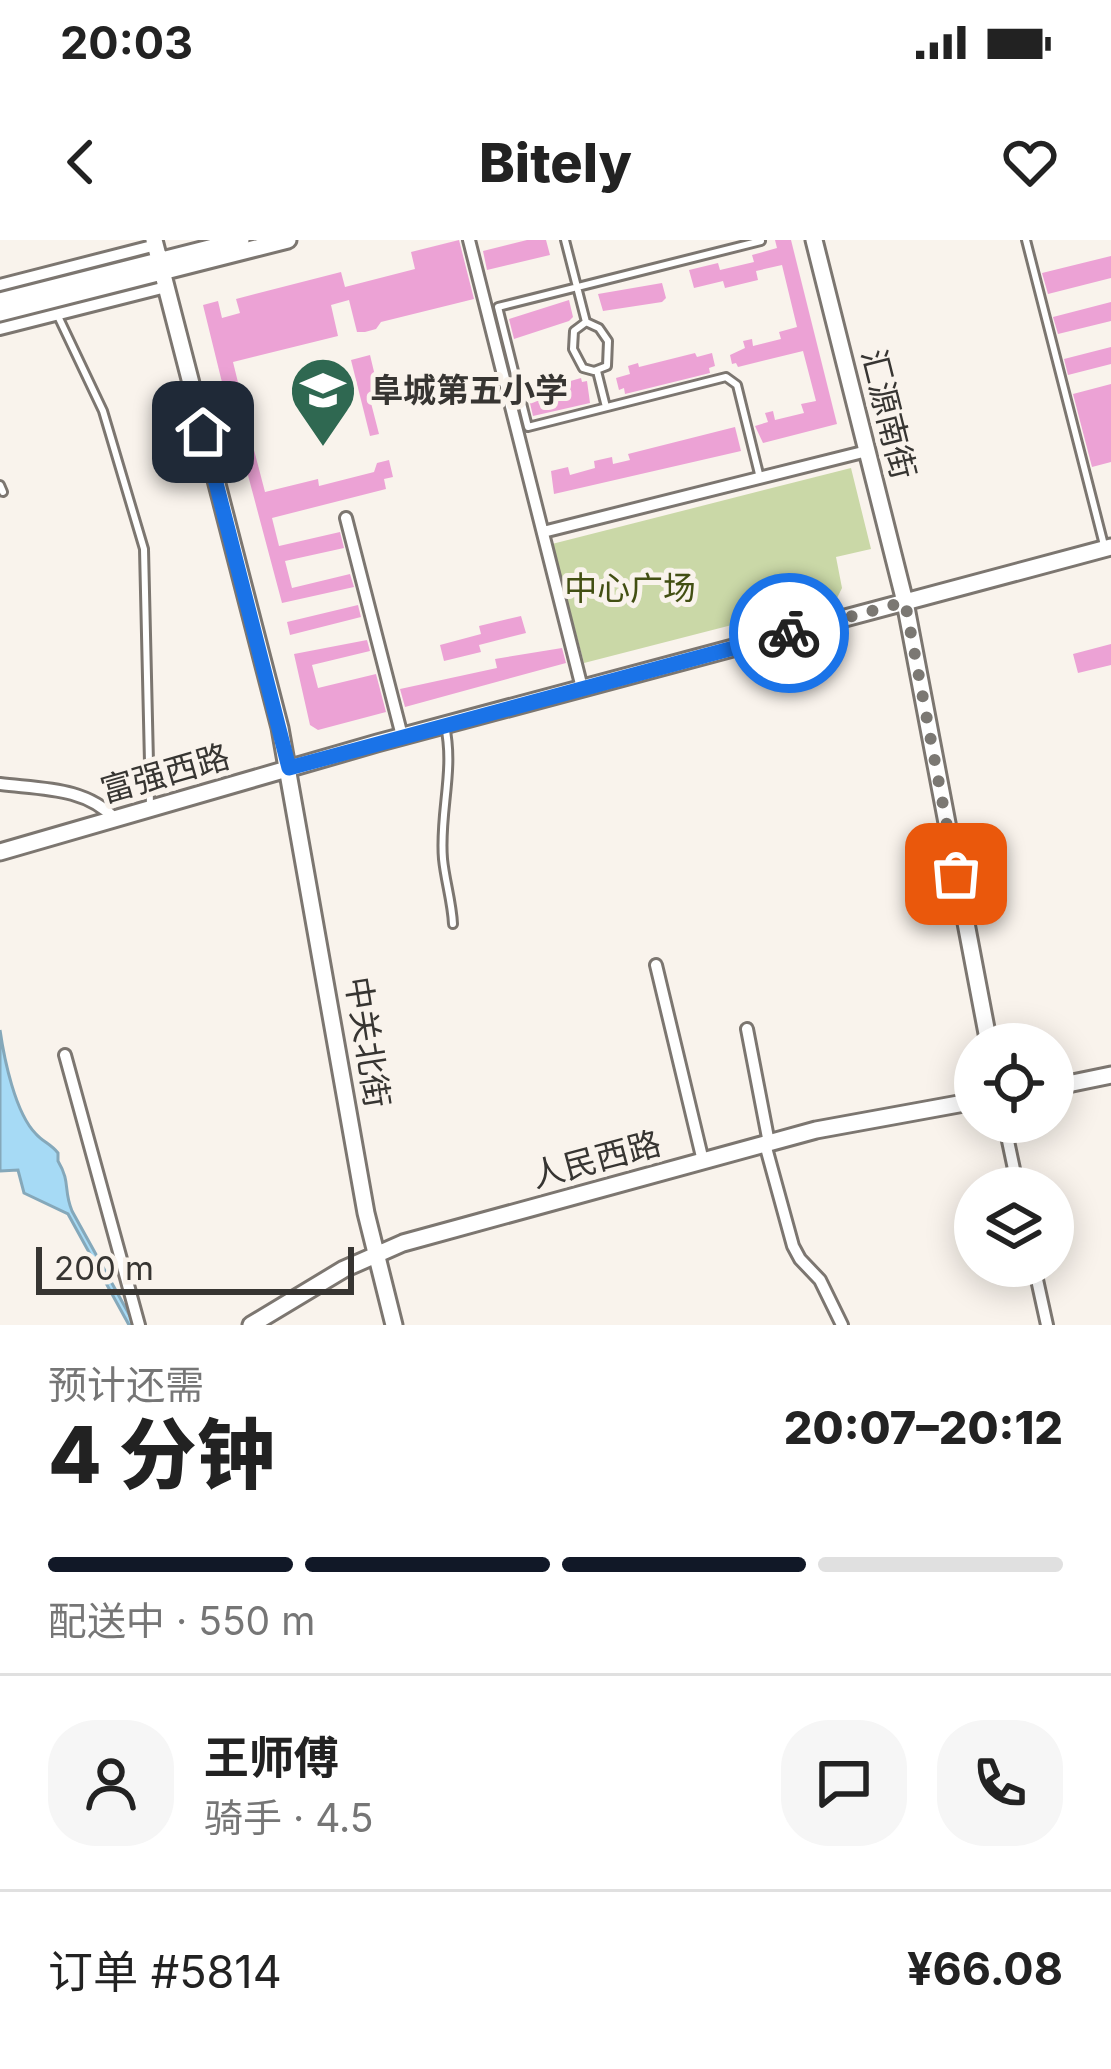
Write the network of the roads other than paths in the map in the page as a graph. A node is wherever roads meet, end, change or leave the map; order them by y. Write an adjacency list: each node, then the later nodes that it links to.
1 (241, 240): 8 (street)
2 (288, 240): 8 (street)
3 (470, 240): 21 (street)
4 (565, 240): 10 (lane)
5 (814, 240): 18 (street, 汇源南街)
6 (1026, 240): 22 (lane)
7 (761, 241): 10 (lane)
8 (160, 261): 9 (street); 11 (street); 12 (street); 13 (street); 27 (street, 中关北街)
9 (0, 285)
10 (577, 287): 14 (lane); 17 (lane)
11 (0, 301)
12 (0, 313)
13 (57, 314): 15 (street); 29 (lane)
14 (586, 322): 16 (lane); 16 (lane)
15 (0, 329)
16 (596, 371): 17 (lane)
17 (606, 407): 19 (lane)
18 (867, 452): 19 (street); 23 (street, 汇源南街)
19 (760, 478): 21 (street)
20 (346, 518): 26 (street)
21 (543, 532): 24 (street)
22 (1108, 548): 23 (street, 富强西路)
23 (905, 602): 24 (street, 富强西路); 34 (street, 汇源南街)
24 (582, 688): 25 (street, 富强西路)
25 (445, 725): 26 (street, 富强西路); 32 (lane)
26 (402, 736): 27 (street, 富强西路)
27 (289, 768): 29 (street, 富强西路); 42 (street, 中关北街)
28 (0, 784): 30 (street)
29 (150, 808): 30 (street, 富强西路)
30 (115, 819): 31 (street, 富强西路)
31 (0, 852)
32 (454, 924)
33 (656, 964): 41 (street)
34 (984, 1023)
35 (747, 1029): 40 (street)
36 (65, 1055): 45 (street)
37 (1111, 1075): 38 (street)
38 (1074, 1083)
39 (954, 1105): 40 (street, 人民西路)
40 (767, 1143): 41 (street, 人民西路); 47 (street)
41 (703, 1161): 42 (street, 人民西路)
42 (376, 1254): 44 (street, 人民西路); 46 (street, 中关北街)
43 (1039, 1287): 48 (street)
44 (261, 1322)
45 (139, 1325)
46 (394, 1325)
47 (842, 1325)
48 (1047, 1325)

